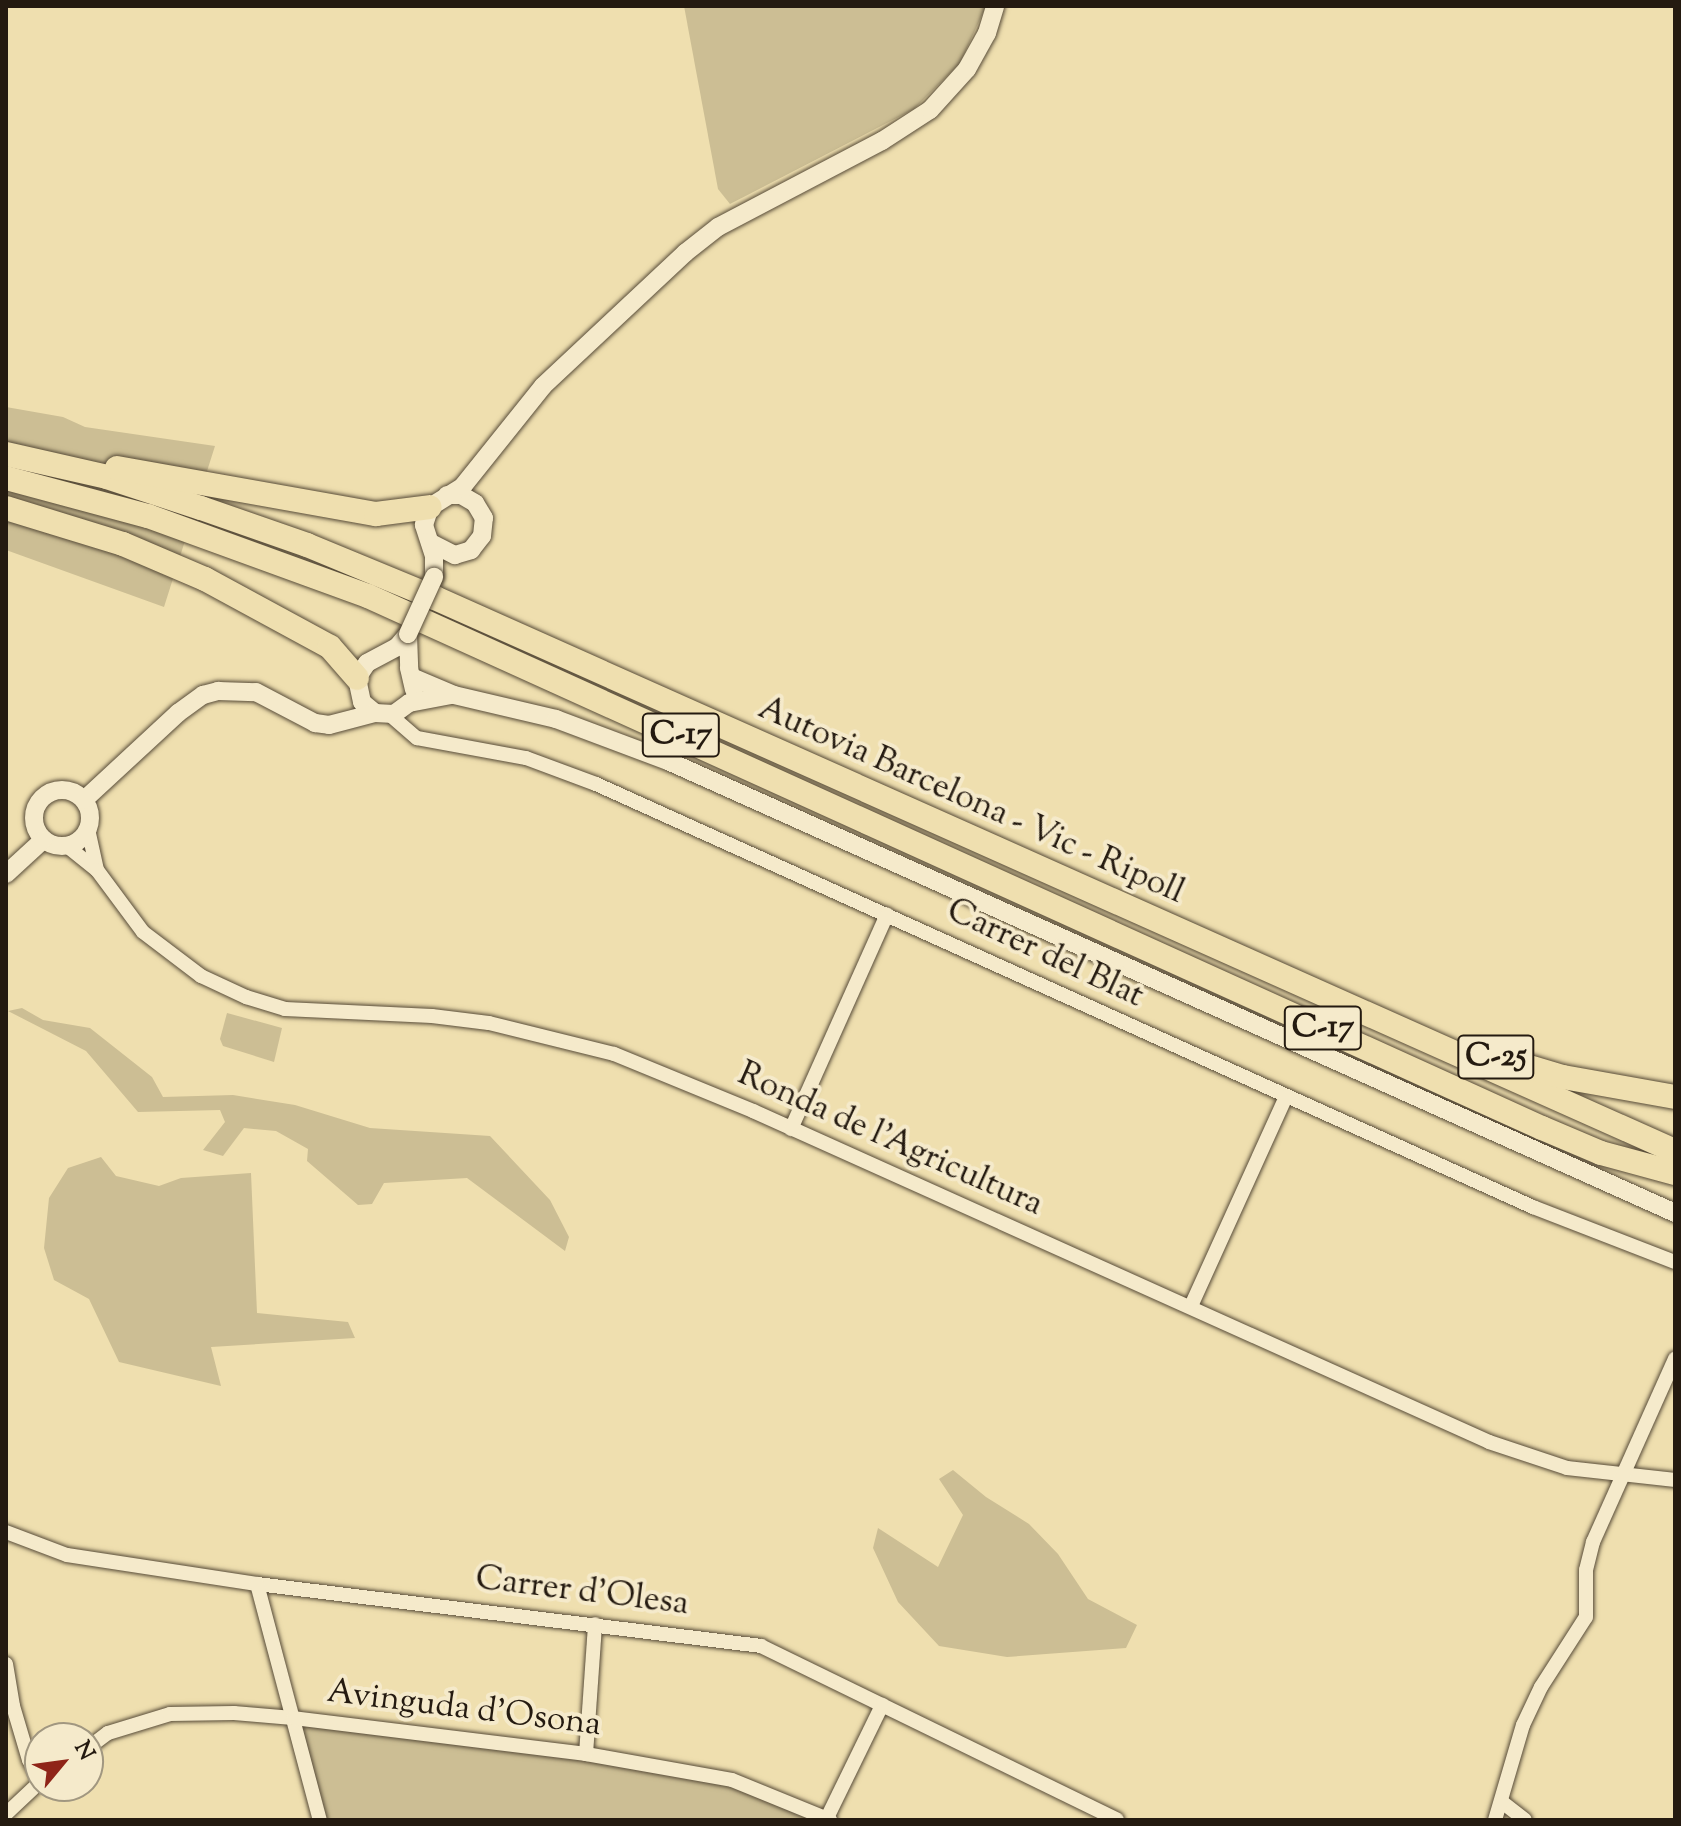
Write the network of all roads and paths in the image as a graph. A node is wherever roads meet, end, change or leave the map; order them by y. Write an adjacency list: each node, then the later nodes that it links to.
1 (995, 6): 3 (street)
2 (6, 454): 4 (highway, Autovia Barcelona - Vic - Ripoll / C-17)
3 (486, 461): 6 (street); 7 (street)
4 (107, 477): 6 (highway); 27 (highway, Autovia Barcelona - Vic - Ripoll / C-17)
5 (6, 478): 32 (highway, Autovia Barcelona - Vic - Ripoll / C-17)
6 (437, 502): 7 (street); 9 (street)
7 (475, 503): 10 (street)
8 (6, 508): 15 (highway)
9 (431, 543): 10 (street); 11 (street)
10 (455, 555): 11 (street)
11 (434, 577): 12 (street, bridge)
12 (408, 634): 13 (street); 14 (street)
13 (384, 656): 14 (street); 15 (street)
14 (411, 673): 16 (street); 17 (street)
15 (357, 685): 18 (street); 19 (street)
16 (454, 695): 17 (street); 35 (street)
17 (409, 703): 18 (street)
18 (382, 714): 19 (street); 26 (street, Carrer del Blat)
19 (329, 725): 20 (street)
20 (84, 800): 21 (street); 22 (street)
21 (88, 829): 23 (street); 24 (street, Ronda de l'Agricultura)
22 (43, 840): 23 (street); 25 (street)
23 (67, 846): 24 (street, Ronda de l'Agricultura)
24 (97, 870): 30 (street, Ronda de l'Agricultura)
25 (6, 874)
26 (887, 914): 28 (street, Carrer del Blat); 30 (street)
27 (1427, 1043): 29 (highway, C-25); 31 (highway, Autovia Barcelona - Vic - Ripoll / C-17)
28 (1286, 1097): 36 (street, Carrer del Blat); 37 (street)
29 (1675, 1097)
30 (791, 1129): 37 (street, Ronda de l'Agricultura)
31 (1675, 1151)
32 (1601, 1153): 33 (highway, Autovia Barcelona - Vic - Ripoll / C-17); 34 (highway)
33 (1675, 1173)
34 (1675, 1189)
35 (1675, 1213)
36 (1675, 1262)
37 (1191, 1306): 39 (street, Ronda de l'Agricultura)
38 (1675, 1359): 39 (street)
39 (1624, 1475): 40 (street, Ronda de l'Agricultura); 51 (street)
40 (1675, 1480)
41 (7, 1534): 42 (street, Carrer d'Olesa)
42 (257, 1584): 43 (street, Carrer d'Olesa); 46 (street)
43 (595, 1624): 45 (street, Carrer d'Olesa); 49 (street)
44 (6, 1664): 48 (street)
45 (882, 1705): 53 (street); 55 (street, Carrer d'Olesa)
46 (293, 1718): 47 (street, Avinguda d'Osona); 49 (street, Avinguda d'Osona); 54 (street)
47 (104, 1736)
48 (24, 1738)
49 (586, 1754): 53 (street, Avinguda d'Osona)
50 (24, 1797): 52 (street)
51 (1502, 1802): 56 (street); 57 (street)
52 (6, 1814)
53 (828, 1819)
54 (320, 1820)
55 (1117, 1820)
56 (1495, 1820)
57 (1525, 1820)

